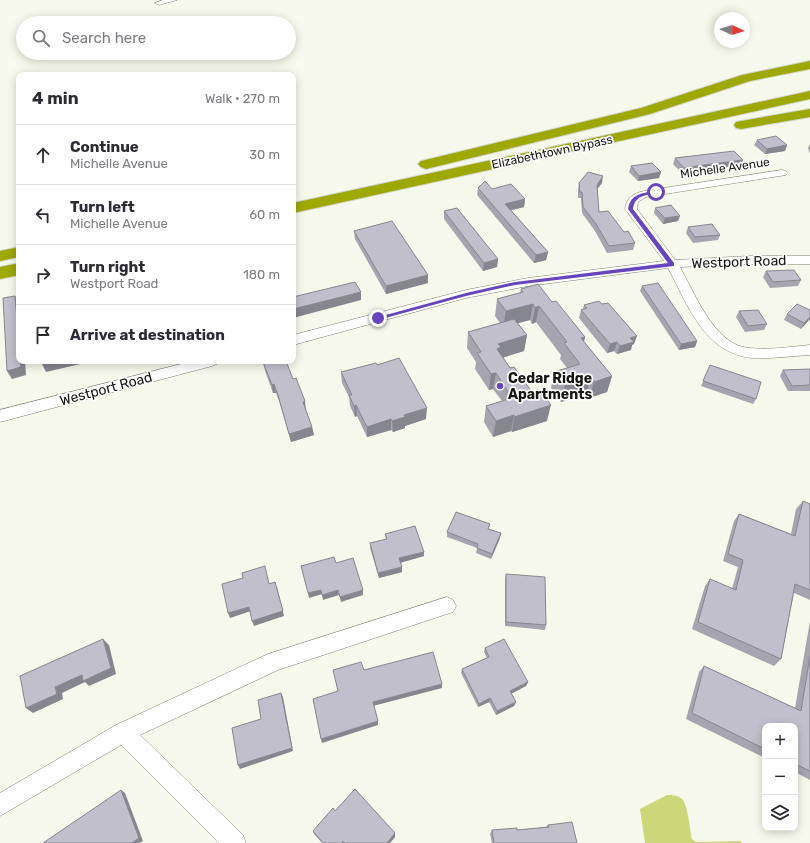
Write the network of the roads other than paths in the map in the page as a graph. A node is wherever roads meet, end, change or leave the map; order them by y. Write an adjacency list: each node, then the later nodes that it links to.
1 (172, 0): 2 (street)
2 (159, 3)
3 (807, 65): 4 (highway, Elizabethtown Bypass)
4 (810, 85)
5 (810, 95): 7 (highway, Elizabethtown Bypass)
6 (810, 113): 7 (highway)
7 (465, 171): 9 (highway, Elizabethtown Bypass)
8 (782, 173): 13 (street, Michelle Avenue)
9 (296, 207)
10 (16, 253): 11 (highway)
11 (0, 256)
12 (810, 260): 13 (street, Westport Road)
13 (672, 264): 16 (street, Westport Road); 17 (street)
14 (16, 270): 15 (highway)
15 (0, 273)
16 (296, 339)
17 (810, 350)
18 (200, 364): 19 (street, Westport Road)
19 (0, 416)
20 (447, 606): 21 (street)
21 (123, 732): 22 (street); 23 (street)
22 (0, 804)
23 (235, 843)

